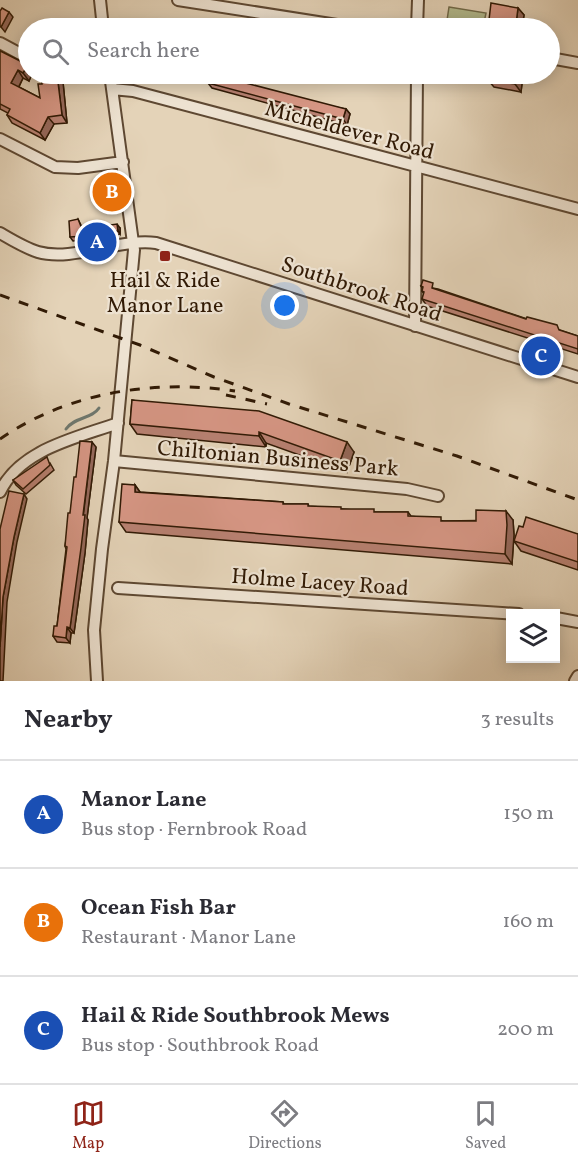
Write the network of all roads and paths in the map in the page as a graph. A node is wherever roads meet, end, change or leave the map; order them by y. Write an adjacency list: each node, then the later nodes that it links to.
1 (100, 0): 4 (street)
2 (178, 0): 5 (street)
3 (418, 0): 6 (street)
4 (103, 18)
5 (292, 18)
6 (417, 18)
7 (0, 42): 8 (street)
8 (18, 52)
9 (560, 60): 10 (street)
10 (578, 63)
11 (111, 84): 13 (street)
12 (417, 84): 16 (street)
13 (112, 89): 15 (street); 16 (street, Micheldever Road)
14 (0, 139): 15 (street)
15 (123, 162): 19 (street)
16 (416, 166): 17 (street, Micheldever Road); 20 (street)
17 (578, 209)
18 (0, 233): 19 (street, Southbrook Road)
19 (134, 242): 20 (street, Southbrook Road); 22 (street)
20 (415, 326): 21 (street, Southbrook Road)
21 (578, 377)
22 (118, 423): 23 (street); 24 (street)
23 (114, 461): 25 (street, Chiltonian Business Park); 31 (street)
24 (0, 492)
25 (438, 496)
26 (118, 588): 27 (street, Holme Lacey Road)
27 (506, 613)
28 (560, 619): 29 (street)
29 (578, 622)
30 (578, 676): 32 (street)
31 (97, 681)
32 (574, 681)

